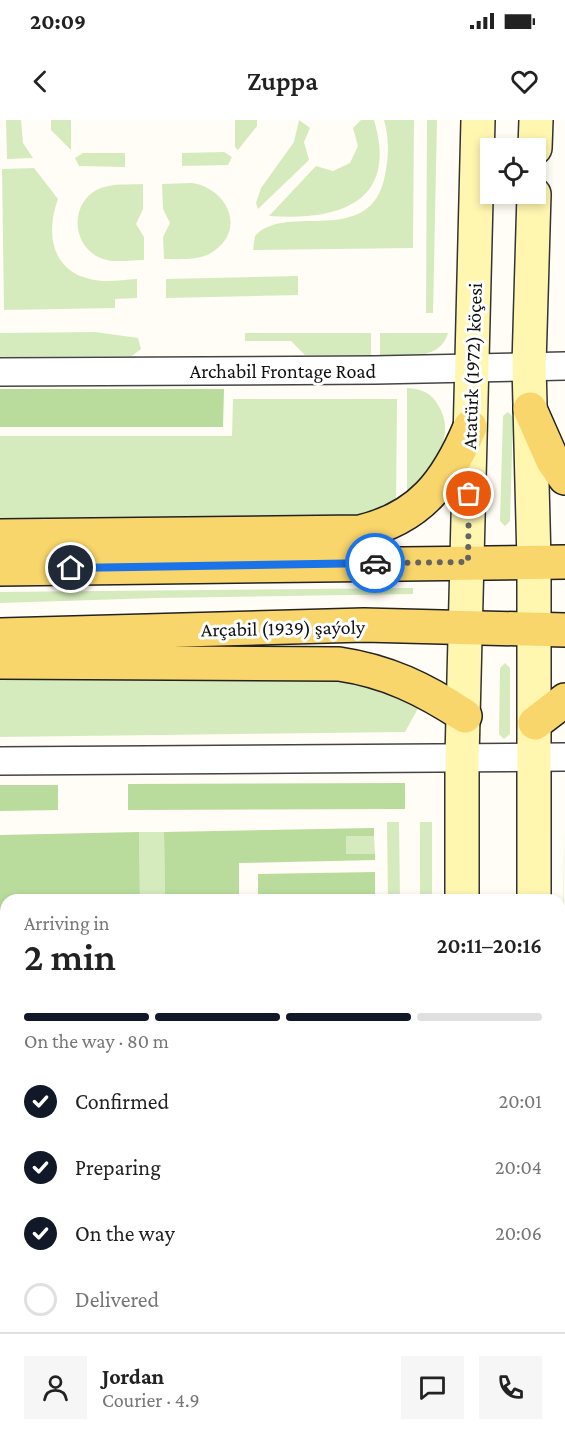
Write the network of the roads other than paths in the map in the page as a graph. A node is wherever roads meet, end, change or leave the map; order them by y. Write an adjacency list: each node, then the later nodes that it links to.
1 (477, 120): 7 (main road, Atatürk (1972) köçesi)
2 (536, 120): 3 (main road)
3 (535, 138)
4 (534, 204): 5 (main road)
5 (529, 365): 6 (street, Archabil Frontage Road); 7 (street, Archabil Frontage Road); 9 (main road)
6 (565, 366)
7 (472, 369): 8 (street, Archabil Frontage Road); 10 (main road, Atatürk (1972) köçesi)
8 (0, 372)
9 (530, 409): 11 (main road); 14 (main road)
10 (470, 427): 12 (main road); 13 (main road, Atatürk (1972) köçesi)
11 (565, 478)
12 (0, 536)
13 (468, 562): 14 (main road); 15 (main road); 16 (main road, Atatürk (1972) köçesi)
14 (550, 562): 17 (main road)
15 (0, 569)
16 (465, 628): 17 (main road, Arçabil (1939) şaýoly); 18 (main road, Arçabil (1939) şaýoly); 21 (main road, Atatürk (1972) köçesi)
17 (549, 630): 22 (main road)
18 (0, 635)
19 (0, 662): 21 (main road)
20 (565, 700): 22 (main road)
21 (465, 716): 24 (main road, Atatürk (1972) köçesi)
22 (535, 723): 23 (main road)
23 (550, 757): 24 (street); 27 (main road)
24 (462, 758): 25 (street); 26 (main road, Atatürk (1972) köçesi)
25 (0, 761)
26 (462, 894)
27 (535, 894)

